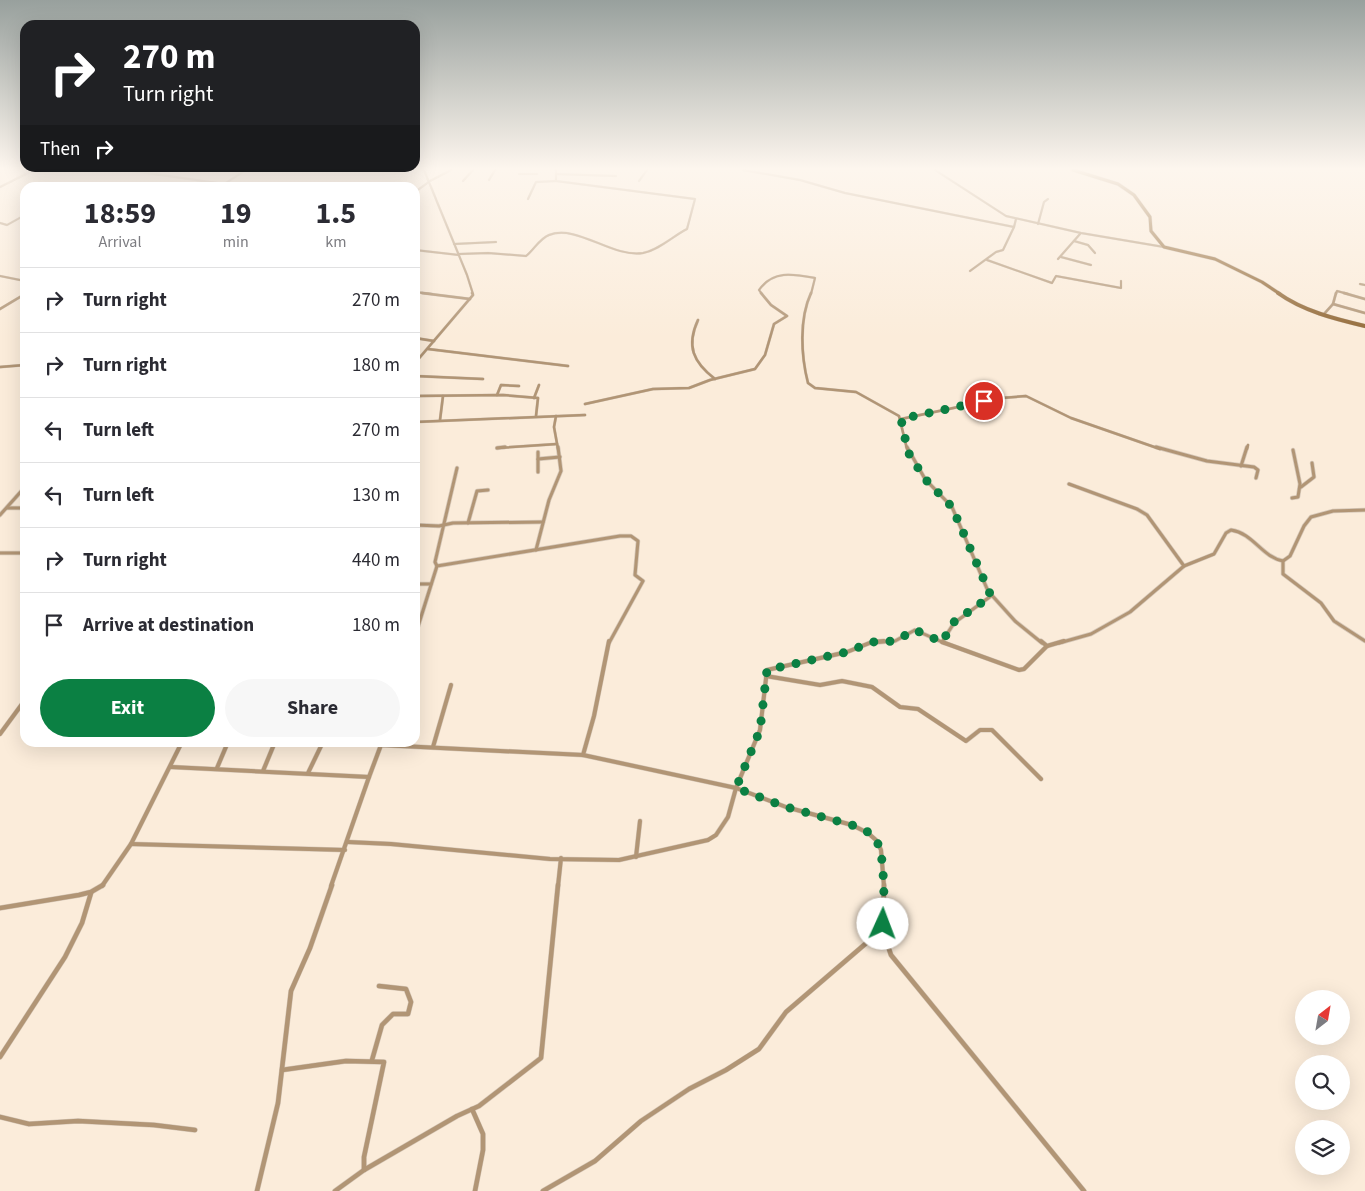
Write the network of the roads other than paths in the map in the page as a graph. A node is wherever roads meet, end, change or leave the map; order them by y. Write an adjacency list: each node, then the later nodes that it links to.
1 (447, 226): 10 (street)
2 (688, 226): 14 (street)
3 (1007, 226): 6 (street)
4 (1046, 226): 7 (street)
5 (1151, 226): 11 (street)
6 (1014, 227): 15 (street)
7 (1081, 233): 8 (street); 11 (street)
8 (1074, 241): 13 (street); 16 (street)
9 (496, 242): 10 (street)
10 (454, 244): 14 (street)
11 (1164, 247): 30 (street)
12 (420, 250): 14 (street)
13 (1095, 253)
14 (459, 254): 26 (street)
15 (987, 260): 17 (street); 20 (street)
16 (1091, 265)
17 (970, 271)
18 (0, 276): 19 (street)
19 (20, 279)
20 (1121, 281)
21 (1360, 284): 22 (street)
22 (1365, 285)
23 (420, 293): 26 (street)
24 (20, 297): 28 (street)
25 (1365, 299): 27 (street)
26 (470, 300): 34 (street)
27 (1333, 304): 29 (street); 30 (street)
28 (0, 309)
29 (1365, 313)
30 (1324, 314): 32 (street)
31 (698, 320): 42 (street)
32 (1365, 326)
33 (420, 339): 34 (street)
34 (434, 341): 35 (street)
35 (428, 349): 36 (street); 38 (street)
36 (420, 357)
37 (20, 365): 39 (street)
38 (568, 366)
39 (0, 367)
40 (420, 376): 41 (street)
41 (483, 379)
42 (715, 379): 49 (street); 53 (street)
43 (539, 385): 48 (street)
44 (519, 386): 45 (street)
45 (497, 395): 46 (street); 48 (street)
46 (443, 396): 47 (street); 54 (street)
47 (420, 397)
48 (534, 398): 51 (street)
49 (585, 404)
50 (585, 415): 52 (street)
51 (536, 416): 52 (street); 54 (street)
52 (556, 416): 56 (street)
53 (901, 419): 64 (street); 89 (street)
54 (440, 420): 55 (street)
55 (420, 422)
56 (557, 444): 58 (street); 61 (street)
57 (1248, 445): 64 (street)
58 (496, 448)
59 (1293, 450): 69 (street)
60 (538, 452): 62 (street)
61 (560, 457): 62 (street); 77 (street)
62 (538, 459): 66 (street)
63 (1312, 463): 69 (street)
64 (1241, 466): 67 (street)
65 (457, 468): 80 (street)
66 (538, 472)
67 (1256, 478)
68 (1069, 484): 86 (street)
69 (1300, 488): 72 (street)
70 (488, 490): 78 (street)
71 (20, 493): 73 (street)
72 (1292, 498)
73 (7, 508): 74 (street); 76 (street)
74 (20, 508)
75 (1365, 510): 84 (street)
76 (0, 516)
77 (543, 522): 78 (street); 81 (street)
78 (468, 523): 80 (street)
79 (420, 525): 80 (street)
80 (443, 525): 85 (street)
81 (536, 550): 85 (street); 105 (street)
82 (0, 553): 83 (street)
83 (20, 553)
84 (1283, 561): 86 (street); 91 (street)
85 (437, 566): 88 (street)
86 (1184, 566): 93 (street)
87 (420, 584): 88 (street)
88 (431, 584): 90 (street)
89 (991, 596): 92 (street); 93 (street)
90 (420, 620)
91 (1365, 641)
92 (942, 642): 93 (street); 94 (street)
93 (1048, 646)
94 (766, 676): 111 (street); 112 (street)
95 (451, 684): 104 (street)
96 (20, 707): 97 (street)
97 (0, 734)
98 (180, 747): 106 (street)
99 (226, 747): 107 (street)
100 (273, 747): 108 (street)
101 (321, 747): 109 (street)
102 (380, 747): 110 (street)
103 (420, 747): 104 (street)
104 (434, 748): 105 (street)
105 (583, 755): 112 (street)
106 (171, 767): 107 (street); 115 (street)
107 (217, 768): 108 (street)
108 (263, 771): 109 (street)
109 (308, 774): 110 (street)
110 (369, 777): 114 (street)
111 (1041, 779)
112 (736, 788): 117 (street); 121 (street)
113 (640, 821): 117 (street)
114 (348, 842): 116 (street); 118 (street)
115 (131, 844): 116 (street); 119 (street)
116 (345, 850): 125 (street)
117 (636, 857): 118 (street)
118 (561, 858): 126 (street)
119 (91, 892): 120 (street); 123 (street)
120 (0, 908)
121 (883, 931): 133 (street); 134 (street)
122 (379, 986): 124 (street)
123 (0, 1057)
124 (372, 1060): 125 (street); 129 (street)
125 (282, 1070): 130 (street)
126 (472, 1109): 129 (street); 132 (street)
127 (0, 1117): 128 (street)
128 (195, 1130)
129 (364, 1170): 131 (street)
130 (257, 1191)
131 (335, 1191)
132 (475, 1191)
133 (543, 1191)
134 (1084, 1191)

